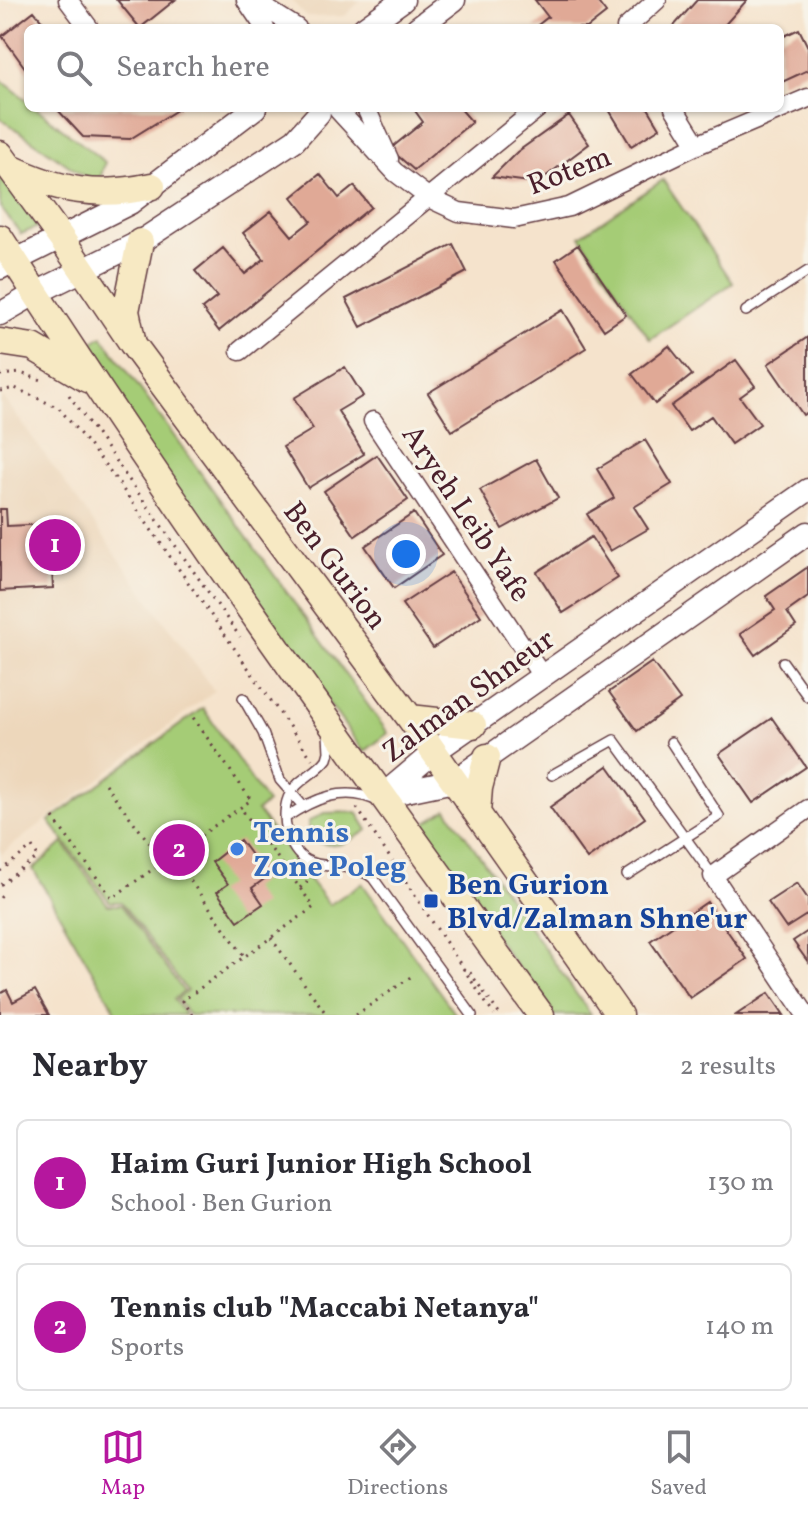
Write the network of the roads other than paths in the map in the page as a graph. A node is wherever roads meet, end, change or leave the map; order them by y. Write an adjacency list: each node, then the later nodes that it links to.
1 (68, 0): 7 (street)
2 (246, 0): 8 (street)
3 (253, 0): 9 (street)
4 (403, 0): 10 (street)
5 (454, 0): 11 (street)
6 (657, 0): 12 (street)
7 (86, 24)
8 (262, 24)
9 (291, 24)
10 (370, 24)
11 (422, 24)
12 (630, 24)
13 (808, 98): 14 (street, Rotem)
14 (784, 108)
15 (250, 112): 25 (street)
16 (323, 112): 28 (street)
17 (327, 112): 24 (street, Rotem)
18 (368, 112): 24 (street, Rotem)
19 (533, 112): 26 (street)
20 (676, 112): 22 (street)
21 (775, 112): 22 (street, Rotem)
22 (697, 145): 26 (street, Rotem)
23 (5, 160): 25 (main road); 27 (main road, Ben Gurion)
24 (395, 172): 26 (street, Rotem)
25 (152, 186): 27 (street)
26 (429, 198): 37 (street)
27 (61, 238): 29 (street); 30 (main road, Ben Gurion)
28 (140, 242): 30 (street); 36 (main road)
29 (5, 255): 32 (main road)
30 (83, 271): 32 (street); 36 (main road, Ben Gurion)
31 (808, 271): 33 (lane)
32 (36, 293): 34 (street); 38 (main road)
33 (746, 311)
34 (0, 314)
35 (0, 342): 38 (main road)
36 (132, 343): 47 (main road, Ben Gurion)
37 (240, 351)
38 (94, 384): 46 (main road)
39 (373, 421): 43 (street, Aryeh Leib Yafe)
40 (808, 490): 43 (street, Zalman Shneur)
41 (808, 533): 51 (street, Zalman Shneur)
42 (783, 662): 44 (lane)
43 (542, 676): 48 (street, Zalman Shneur)
44 (808, 696)
45 (243, 698): 54 (lane)
46 (327, 718): 54 (lane); 55 (main road)
47 (410, 718): 48 (main road); 50 (main road, Ben Gurion)
48 (473, 725): 50 (street, Zalman Shneur)
49 (671, 742): 60 (lane)
50 (434, 752): 53 (main road, Ben Gurion); 55 (street, Zalman Shneur)
51 (487, 757): 53 (street, Zalman Shneur); 58 (main road)
52 (552, 775): 60 (lane)
53 (454, 781): 55 (street, Zalman Shneur); 58 (main road, Ben Gurion)
54 (291, 792): 56 (lane); 59 (lane)
55 (386, 802): 56 (lane); 64 (main road)
56 (303, 806): 59 (lane)
57 (808, 809): 62 (street)
58 (477, 813): 65 (main road, Ben Gurion)
59 (285, 818): 63 (lane)
60 (684, 838): 61 (lane); 62 (lane)
61 (627, 875)
62 (713, 876): 66 (street)
63 (472, 1015)
64 (541, 1015)
65 (619, 1015)
66 (806, 1015)

